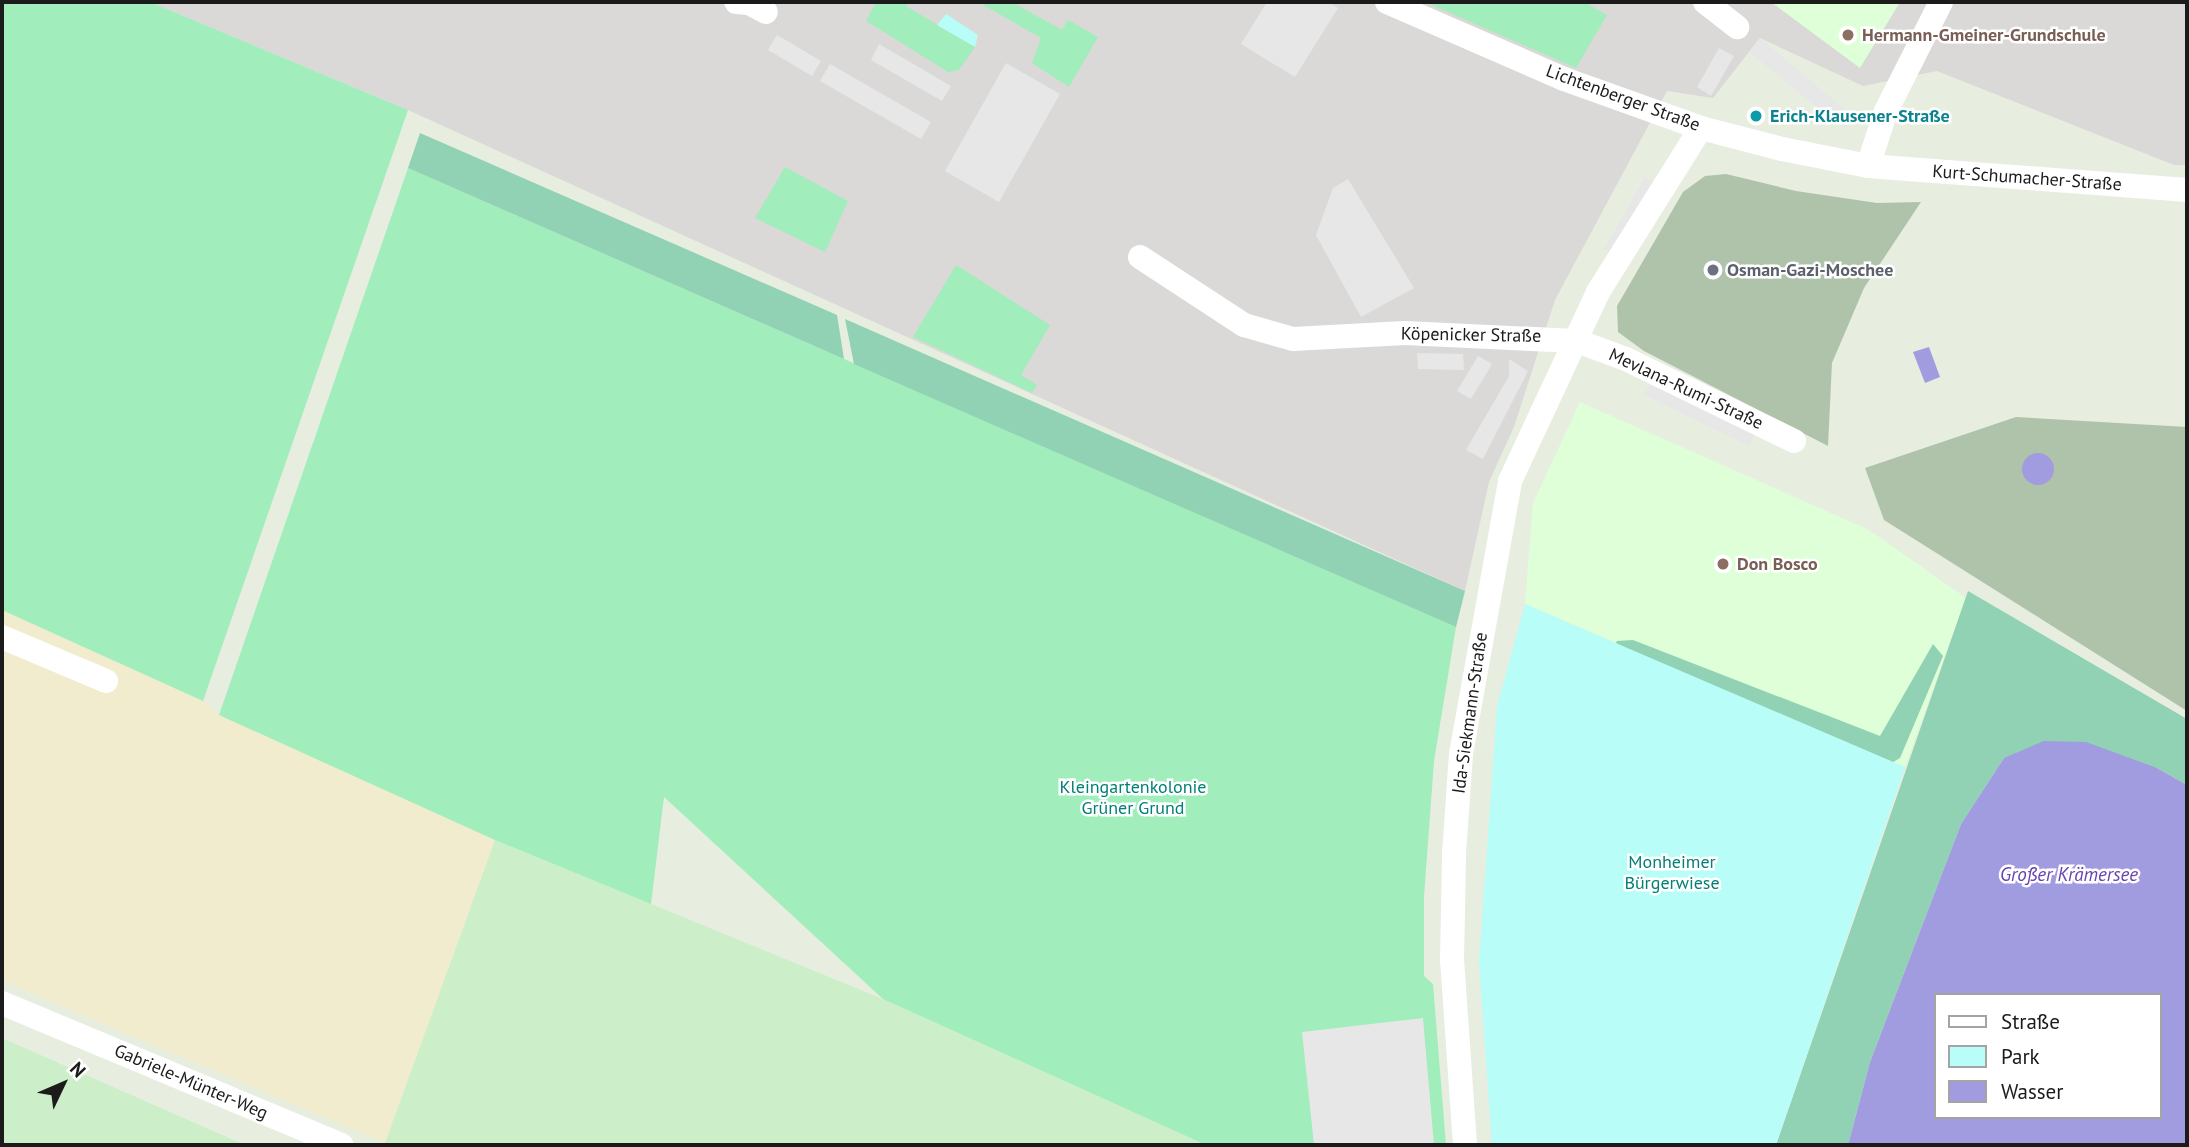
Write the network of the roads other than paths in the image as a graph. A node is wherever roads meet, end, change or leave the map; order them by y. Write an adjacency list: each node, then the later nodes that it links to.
1 (736, 2): 5 (street)
2 (1387, 2): 7 (street, Lichtenberger Straße)
3 (1705, 2): 6 (street)
4 (1941, 2): 8 (street)
5 (766, 12)
6 (1737, 27)
7 (1702, 128): 8 (street, Lichtenberger Straße); 11 (street)
8 (1868, 166): 9 (street, Kurt-Schumacher-Straße)
9 (2187, 190)
10 (1140, 257): 11 (street, Köpenicker Straße)
11 (1577, 341): 12 (street, Mevlana-Rumi-Straße); 17 (street, Ida-Siekmann-Straße)
12 (1794, 441)
13 (2, 637): 14 (street)
14 (106, 681)
15 (2, 1003): 16 (street, Gabriele-Münter-Weg)
16 (342, 1145)
17 (1465, 1145)

